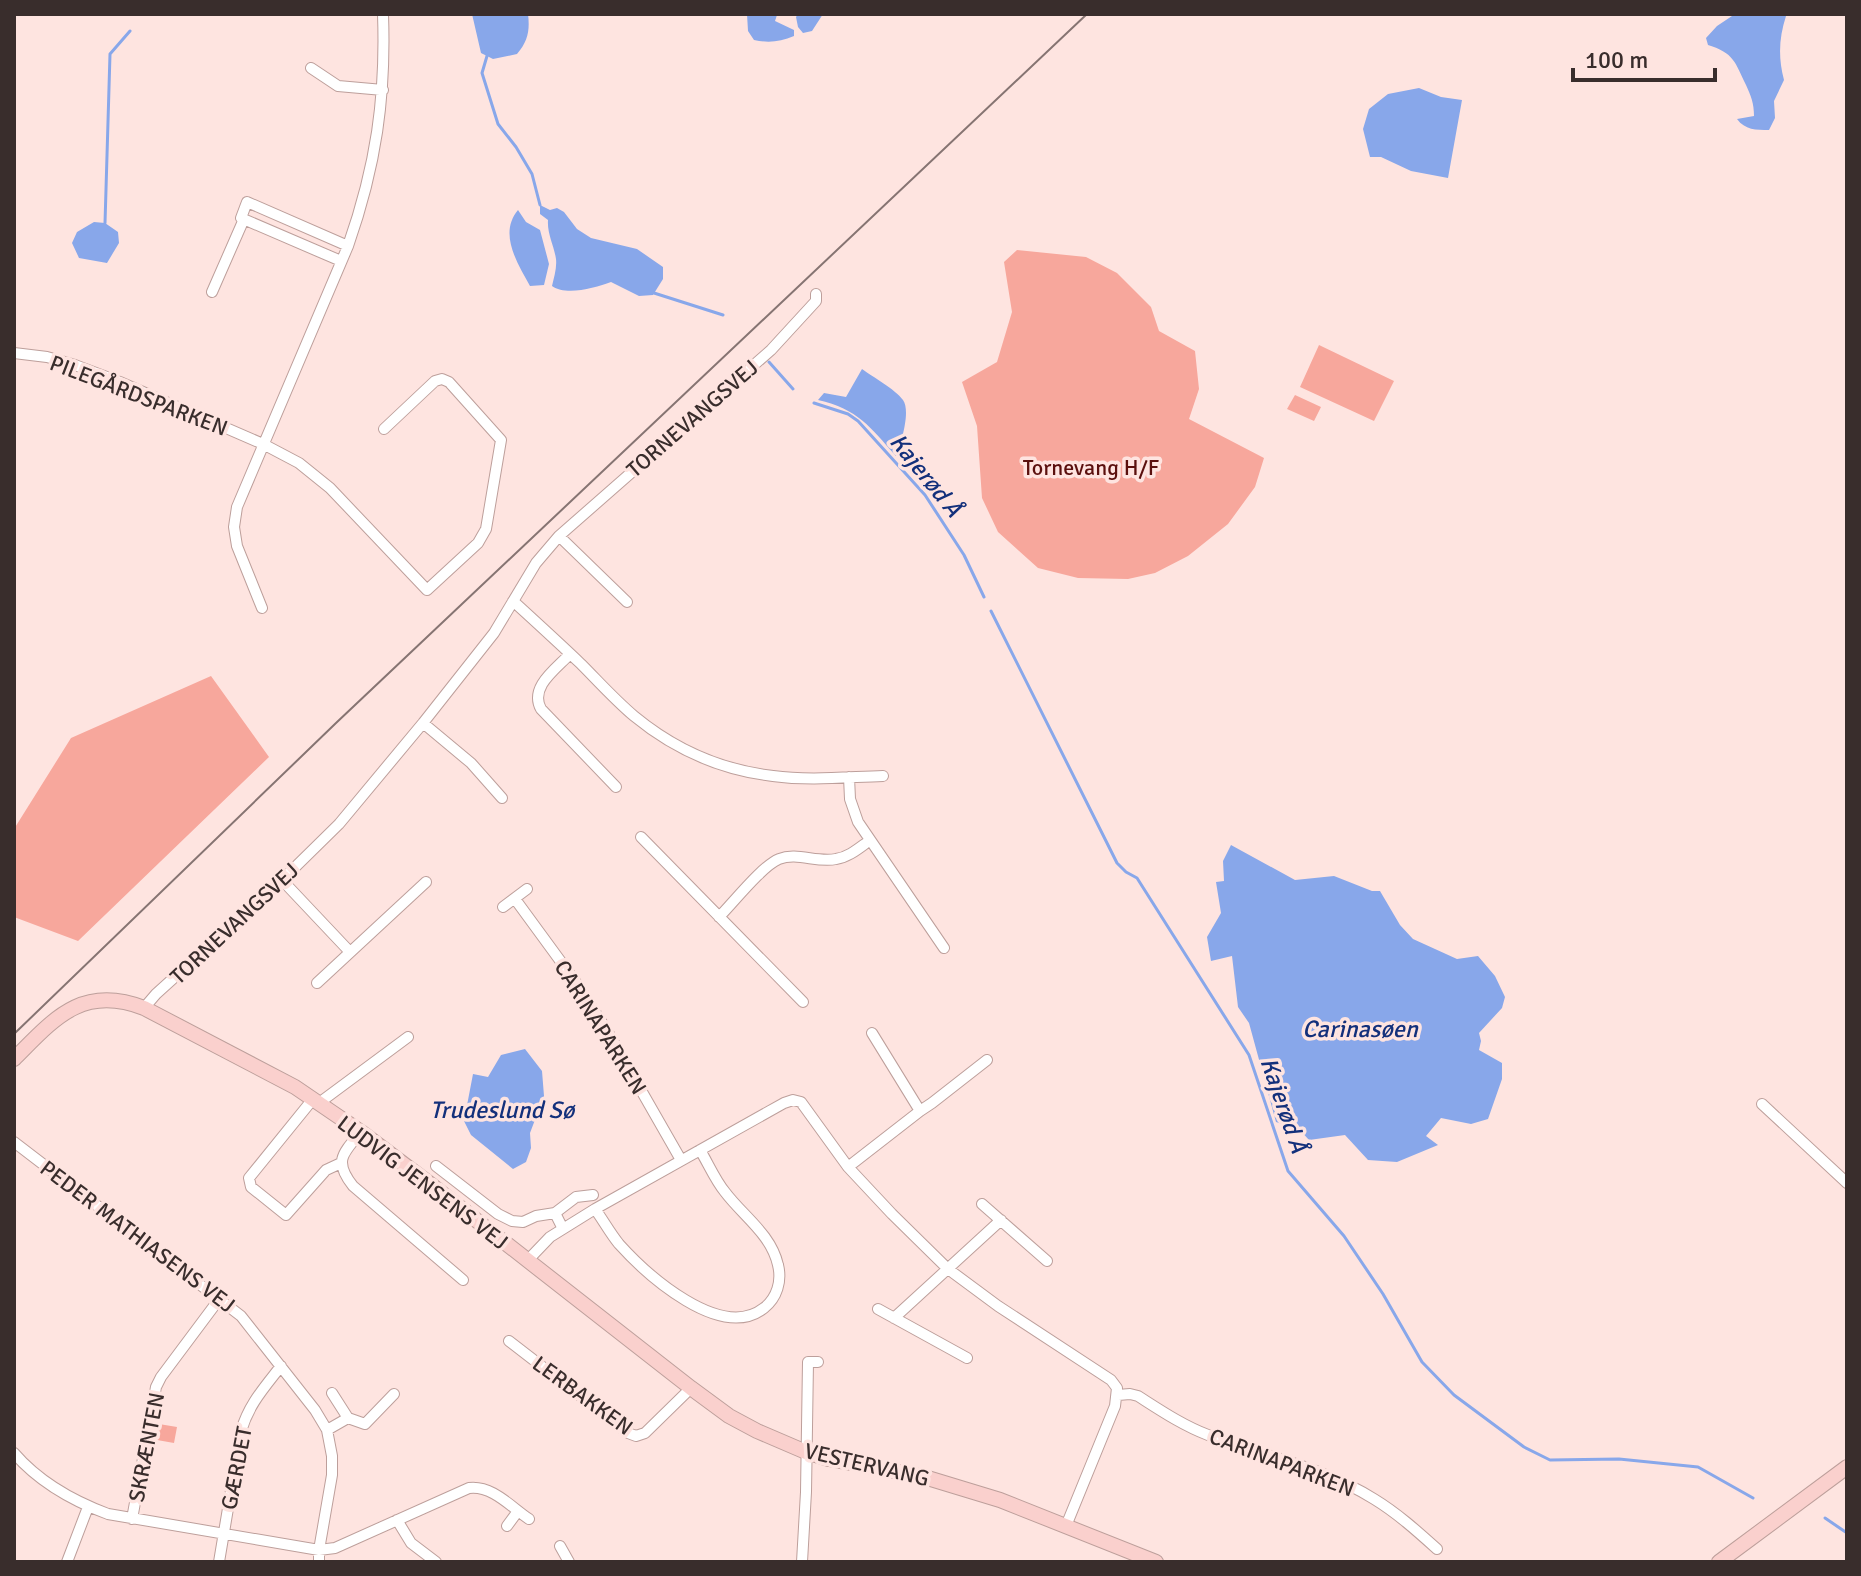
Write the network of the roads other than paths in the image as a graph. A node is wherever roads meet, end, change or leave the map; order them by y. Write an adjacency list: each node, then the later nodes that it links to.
1 (383, 14): 3 (street)
2 (311, 68): 3 (street)
3 (383, 90): 5 (street)
4 (244, 219): 5 (street); 6 (street); 7 (street)
5 (348, 246): 6 (street)
6 (341, 261): 11 (street)
7 (212, 292)
8 (816, 294): 12 (street, TORNEVANGSVEJ)
9 (14, 353): 11 (street, PILEGÅRDSPARKEN)
10 (384, 429): 11 (street, PILEGÅRDSPARKEN)
11 (263, 444): 15 (street)
12 (559, 536): 13 (street, TORNEVANGSVEJ); 14 (street)
13 (513, 601): 16 (street); 17 (street, TORNEVANGSVEJ)
14 (627, 602)
15 (262, 608)
16 (570, 654): 19 (street); 20 (street)
17 (423, 723): 21 (street); 24 (street, TORNEVANGSVEJ)
18 (883, 776): 19 (street)
19 (849, 777): 23 (street)
20 (616, 787)
21 (502, 798)
22 (641, 837): 29 (street)
23 (869, 841): 29 (street); 30 (street)
24 (282, 880): 31 (street); 34 (street, TORNEVANGSVEJ)
25 (426, 882): 31 (street)
26 (527, 889): 27 (street)
27 (515, 899): 28 (street); 45 (street, CARINAPARKEN)
28 (503, 907)
29 (719, 917): 33 (street)
30 (944, 948)
31 (350, 952): 32 (street)
32 (317, 983)
33 (803, 1002)
34 (144, 1008): 37 (street); 39 (street, LUDVIG JENSENS VEJ)
35 (872, 1033): 41 (street)
36 (408, 1037): 39 (street, LUDVIG JENSENS VEJ)
37 (14, 1059)
38 (987, 1060): 41 (street)
39 (316, 1101): 42 (street, LUDVIG JENSENS VEJ); 46 (street, LUDVIG JENSENS VEJ)
40 (1762, 1104): 49 (street)
41 (920, 1111): 48 (street)
42 (361, 1132): 46 (street); 56 (street, LUDVIG JENSENS VEJ)
43 (14, 1142): 60 (street, PEDER MATHIASENS VEJ)
44 (700, 1150): 45 (street, CARINAPARKEN); 48 (street, CARINAPARKEN); 52 (street)
45 (681, 1160): 52 (street, CARINAPARKEN)
46 (341, 1163): 59 (street)
47 (436, 1166): 53 (street)
48 (848, 1167): 58 (street, CARINAPARKEN)
49 (1847, 1183)
50 (593, 1195): 53 (street)
51 (982, 1204): 54 (street)
52 (595, 1209): 55 (street, CARINAPARKEN)
53 (555, 1213): 55 (street)
54 (1001, 1220): 57 (street); 58 (street)
55 (563, 1229): 56 (street, CARINAPARKEN)
56 (527, 1261): 67 (street, VESTERVANG)
57 (1047, 1261)
58 (948, 1269): 62 (street); 70 (street, CARINAPARKEN)
59 (463, 1280)
60 (220, 1298): 66 (street, PEDER MATHIASENS VEJ); 78 (street, SKRÆNTEN)
61 (878, 1309): 62 (street)
62 (894, 1318): 64 (street)
63 (509, 1341): 67 (street, LERBAKKEN)
64 (967, 1358)
65 (818, 1362): 73 (street)
66 (281, 1366): 72 (street, PEDER MATHIASENS VEJ); 83 (street, GÆRDET)
67 (691, 1388): 73 (street, VESTERVANG)
68 (332, 1393): 71 (street)
69 (394, 1394): 71 (street)
70 (1118, 1395): 82 (street); 85 (street, CARINAPARKEN)
71 (348, 1418): 72 (street)
72 (327, 1430): 86 (street, PEDER MATHIASENS VEJ)
73 (806, 1452): 82 (street, VESTERVANG); 91 (street)
74 (14, 1453): 76 (street)
75 (1847, 1467): 93 (street)
76 (88, 1507): 78 (street); 87 (street)
77 (518, 1511): 79 (street); 80 (street); 81 (street)
78 (132, 1519): 83 (street)
79 (529, 1519)
80 (397, 1520): 86 (street); 89 (street)
81 (507, 1526)
82 (1066, 1526): 92 (street, VESTERVANG)
83 (224, 1534): 86 (street); 88 (street, GÆRDET)
84 (560, 1546): 90 (street)
85 (1437, 1549)
86 (319, 1556)
87 (67, 1562)
88 (219, 1562)
89 (436, 1562)
90 (569, 1562)
91 (802, 1562)
92 (1156, 1562)
93 (1719, 1562)

